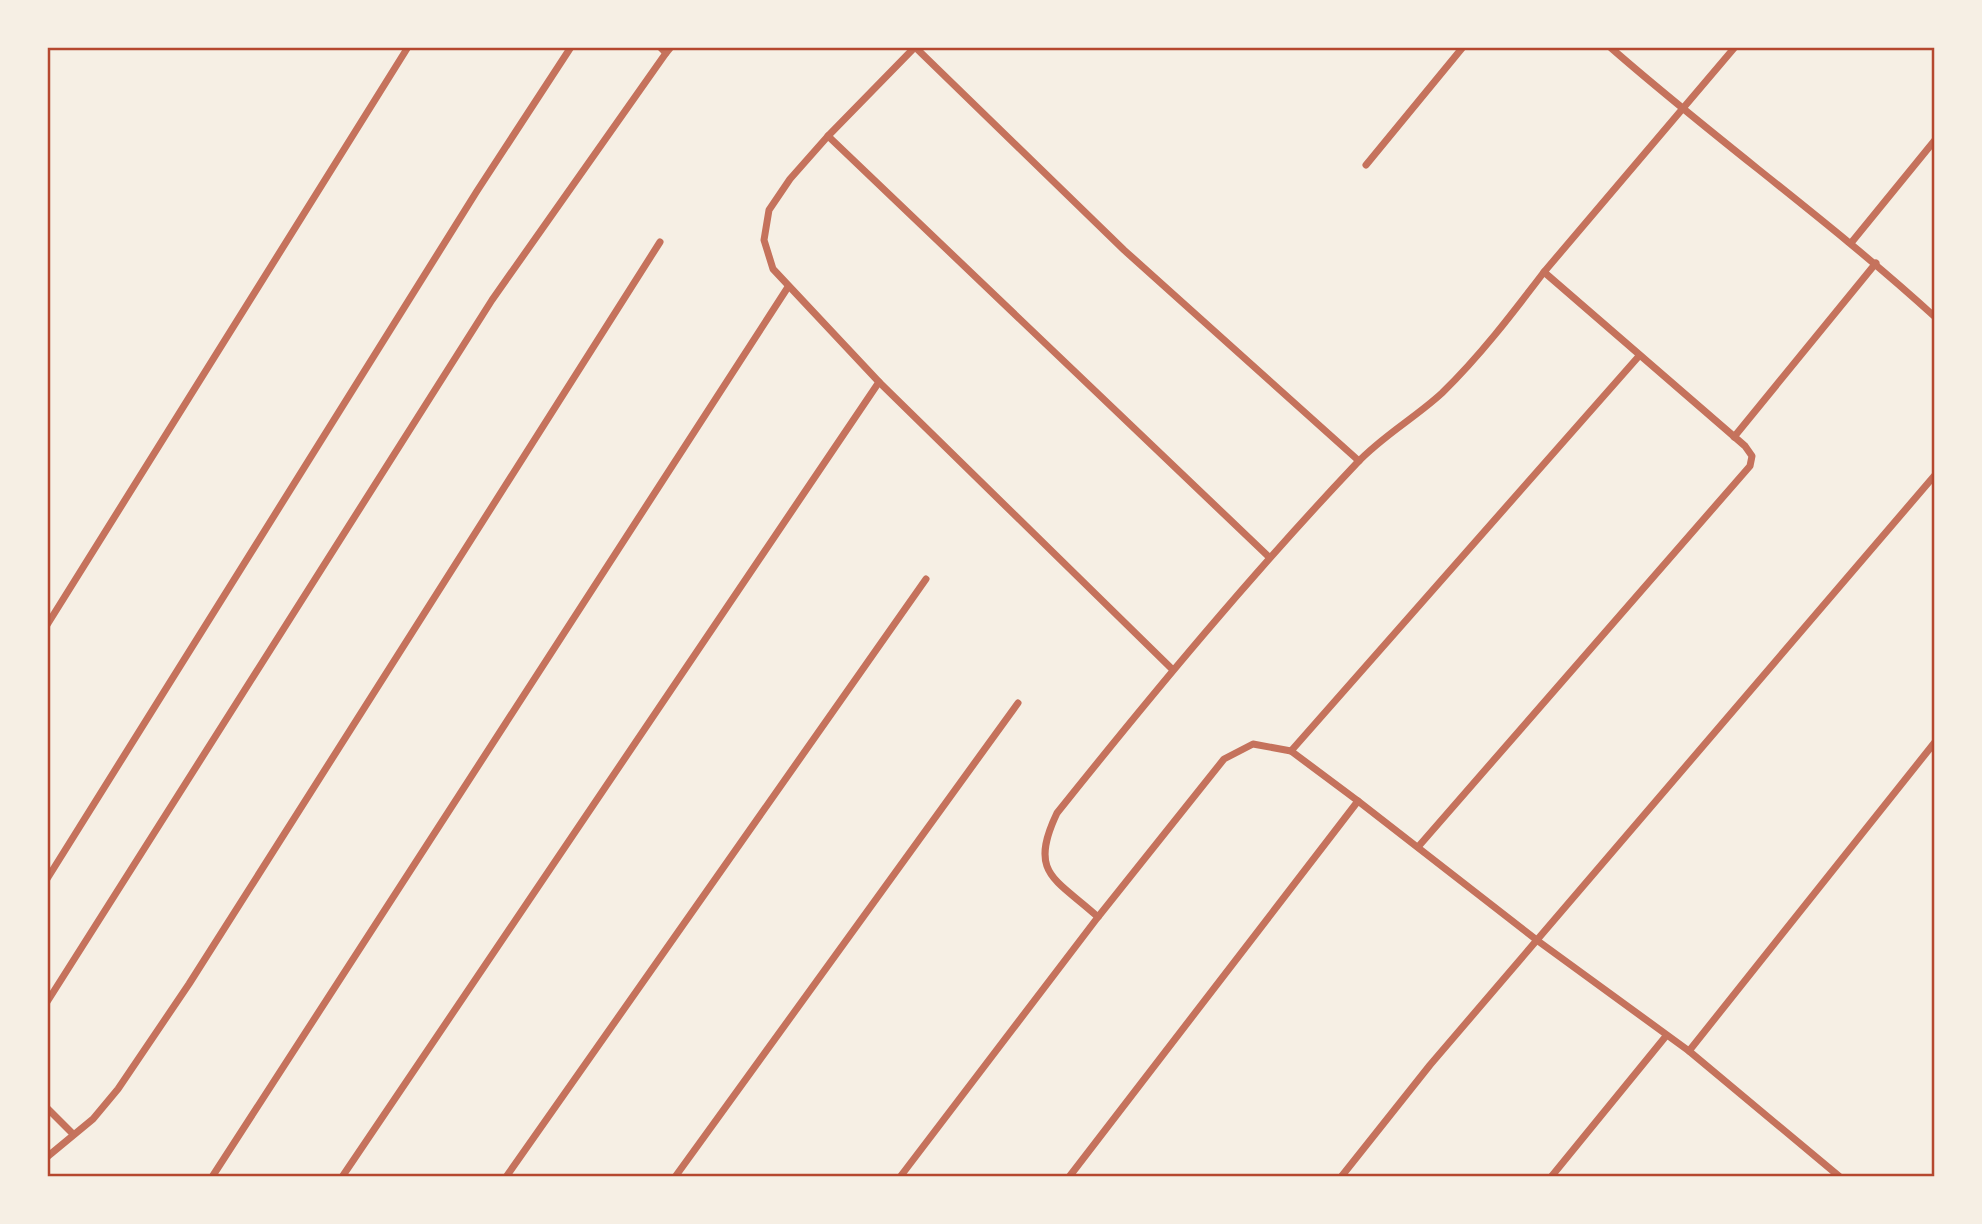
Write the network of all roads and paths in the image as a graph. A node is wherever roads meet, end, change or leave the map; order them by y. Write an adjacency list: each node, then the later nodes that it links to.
1 (408, 47): 25 (street)
2 (571, 47): 32 (street)
3 (915, 47): 9 (street); 21 (street)
4 (1463, 47): 11 (street)
5 (1609, 47): 8 (street)
6 (1735, 47): 8 (street)
7 (666, 49): 35 (street)
8 (1683, 112): 13 (street); 15 (street)
9 (828, 136): 16 (street); 23 (street)
10 (1935, 140): 13 (street)
11 (1366, 165)
12 (660, 242): 39 (street)
13 (1851, 243): 14 (street)
14 (1877, 263): 17 (street); 20 (street)
15 (1544, 272): 18 (street); 21 (street)
16 (788, 287): 19 (street); 41 (street)
17 (1935, 317)
18 (1639, 356): 20 (street); 29 (street)
19 (879, 382): 26 (street); 42 (street)
20 (1734, 437): 31 (street)
21 (1359, 461): 23 (street)
22 (1935, 475): 34 (street)
23 (1269, 557): 26 (street)
24 (926, 579): 43 (street)
25 (47, 625)
26 (1172, 669): 33 (street)
27 (1018, 703): 44 (street)
28 (1935, 742): 37 (street)
29 (1292, 751): 30 (street); 33 (street)
30 (1357, 801): 31 (street); 46 (street)
31 (1418, 847): 34 (street)
32 (47, 880)
33 (1098, 917): 45 (street)
34 (1538, 941): 36 (street); 47 (street)
35 (47, 1002)
36 (1666, 1036): 37 (street); 48 (street)
37 (1689, 1051): 49 (street)
38 (47, 1108): 39 (street)
39 (73, 1133): 40 (street)
40 (47, 1157)
41 (212, 1177)
42 (342, 1177)
43 (506, 1177)
44 (676, 1177)
45 (900, 1177)
46 (1069, 1177)
47 (1342, 1177)
48 (1551, 1177)
49 (1840, 1177)

